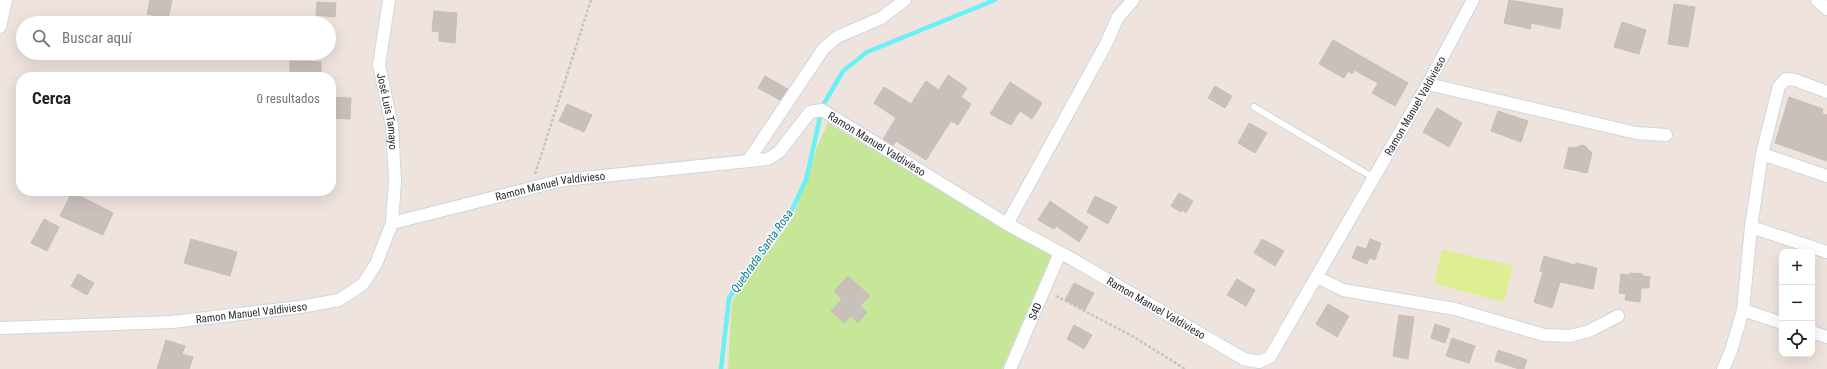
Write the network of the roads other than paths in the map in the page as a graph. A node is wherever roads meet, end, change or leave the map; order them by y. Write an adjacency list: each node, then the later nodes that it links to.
1 (6, 0): 8 (street)
2 (389, 0): 17 (street, José Luis Tamayo)
3 (906, 0): 14 (street)
4 (1133, 0): 18 (street)
5 (1473, 0): 9 (street, Ramon Manuel Valdivieso)
6 (1817, 0): 7 (street)
7 (1827, 9)
8 (0, 26)
9 (1428, 84): 12 (street); 16 (street, Ramon Manuel Valdivieso)
10 (1827, 92): 13 (street)
11 (1254, 107): 16 (lane)
12 (1666, 135)
13 (1762, 154): 15 (street); 19 (street)
14 (748, 161): 17 (street, Ramon Manuel Valdivieso); 18 (street, Ramon Manuel Valdivieso)
15 (1827, 176)
16 (1374, 178): 22 (street, Ramon Manuel Valdivieso)
17 (392, 223): 26 (street, Ramon Manuel Valdivieso)
18 (1007, 224): 21 (street, Ramon Manuel Valdivieso)
19 (1751, 227): 20 (street); 23 (street)
20 (1827, 252)
21 (1060, 253): 22 (street, Ramon Manuel Valdivieso); 29 (street, S4D)
22 (1317, 277): 24 (street)
23 (1743, 310): 25 (street); 30 (street)
24 (1618, 316)
25 (1779, 322)
26 (0, 328)
27 (1815, 333): 28 (street)
28 (1827, 337)
29 (1010, 369)
30 (1723, 369)

